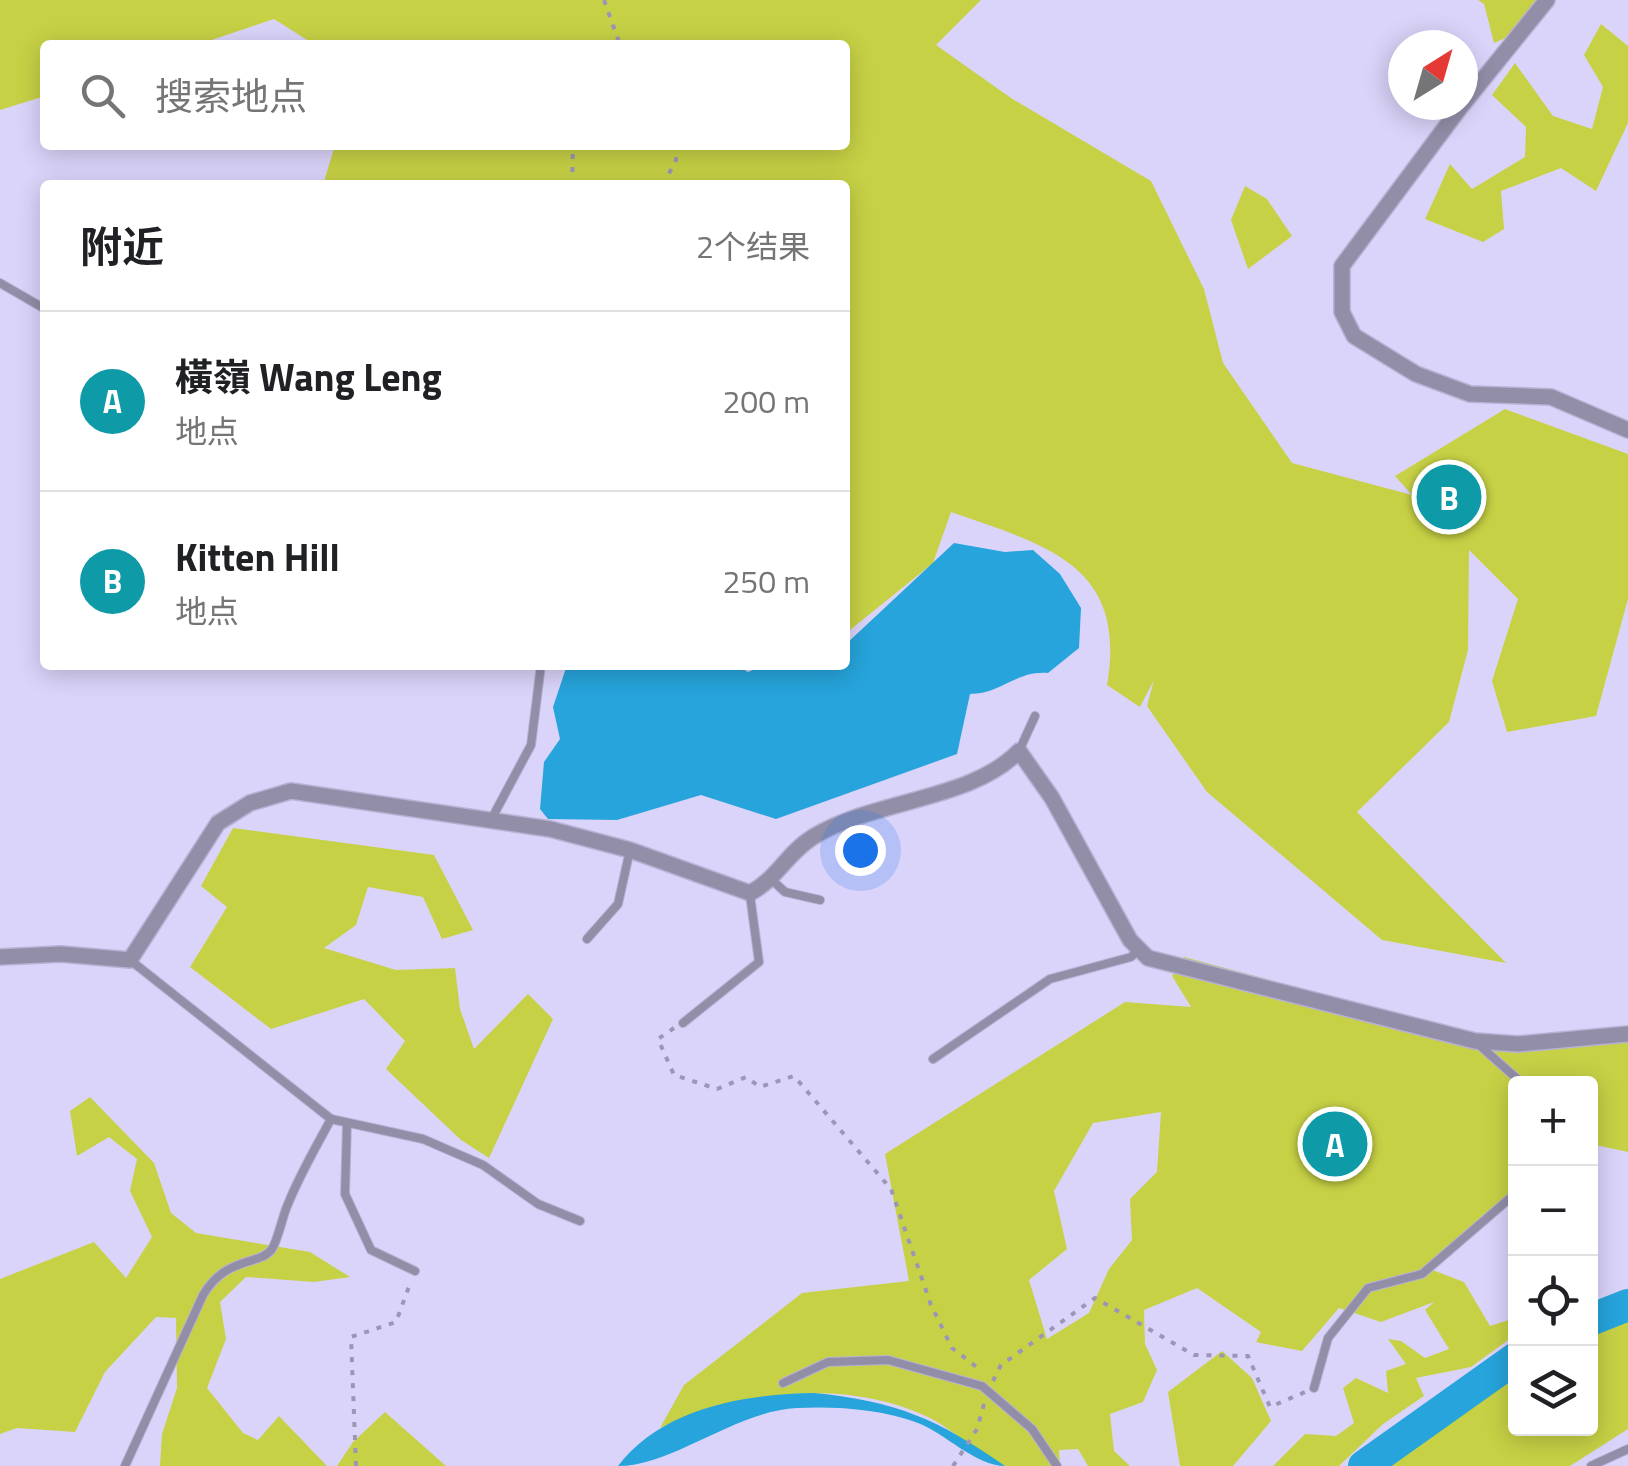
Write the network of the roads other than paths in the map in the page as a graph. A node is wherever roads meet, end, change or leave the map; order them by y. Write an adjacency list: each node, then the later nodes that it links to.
1 (1547, 0): 2 (street)
2 (1478, 85)
3 (1451, 120): 6 (street)
4 (0, 284): 5 (lane)
5 (40, 306)
6 (1628, 430)
7 (540, 670): 10 (lane)
8 (1034, 716): 9 (lane)
9 (1019, 750): 12 (street); 16 (street)
10 (491, 820): 11 (street); 18 (street)
11 (630, 850): 13 (street); 15 (lane)
12 (773, 882): 13 (street); 14 (lane)
13 (750, 893): 19 (lane)
14 (820, 900)
15 (587, 939)
16 (1138, 950): 21 (street); 22 (lane)
17 (0, 956): 18 (street)
18 (130, 960): 24 (lane)
19 (683, 1023)
20 (1628, 1034): 21 (street)
21 (1475, 1041): 23 (lane)
22 (933, 1059)
23 (1515, 1076)
24 (332, 1118): 25 (lane); 32 (lane)
25 (347, 1123): 27 (lane); 28 (lane)
26 (1508, 1200): 30 (lane)
27 (580, 1221)
28 (415, 1271)
29 (782, 1383): 33 (lane)
30 (1314, 1388)
31 (1628, 1450): 34 (lane)
32 (125, 1466)
33 (1058, 1466)
34 (1591, 1466)

